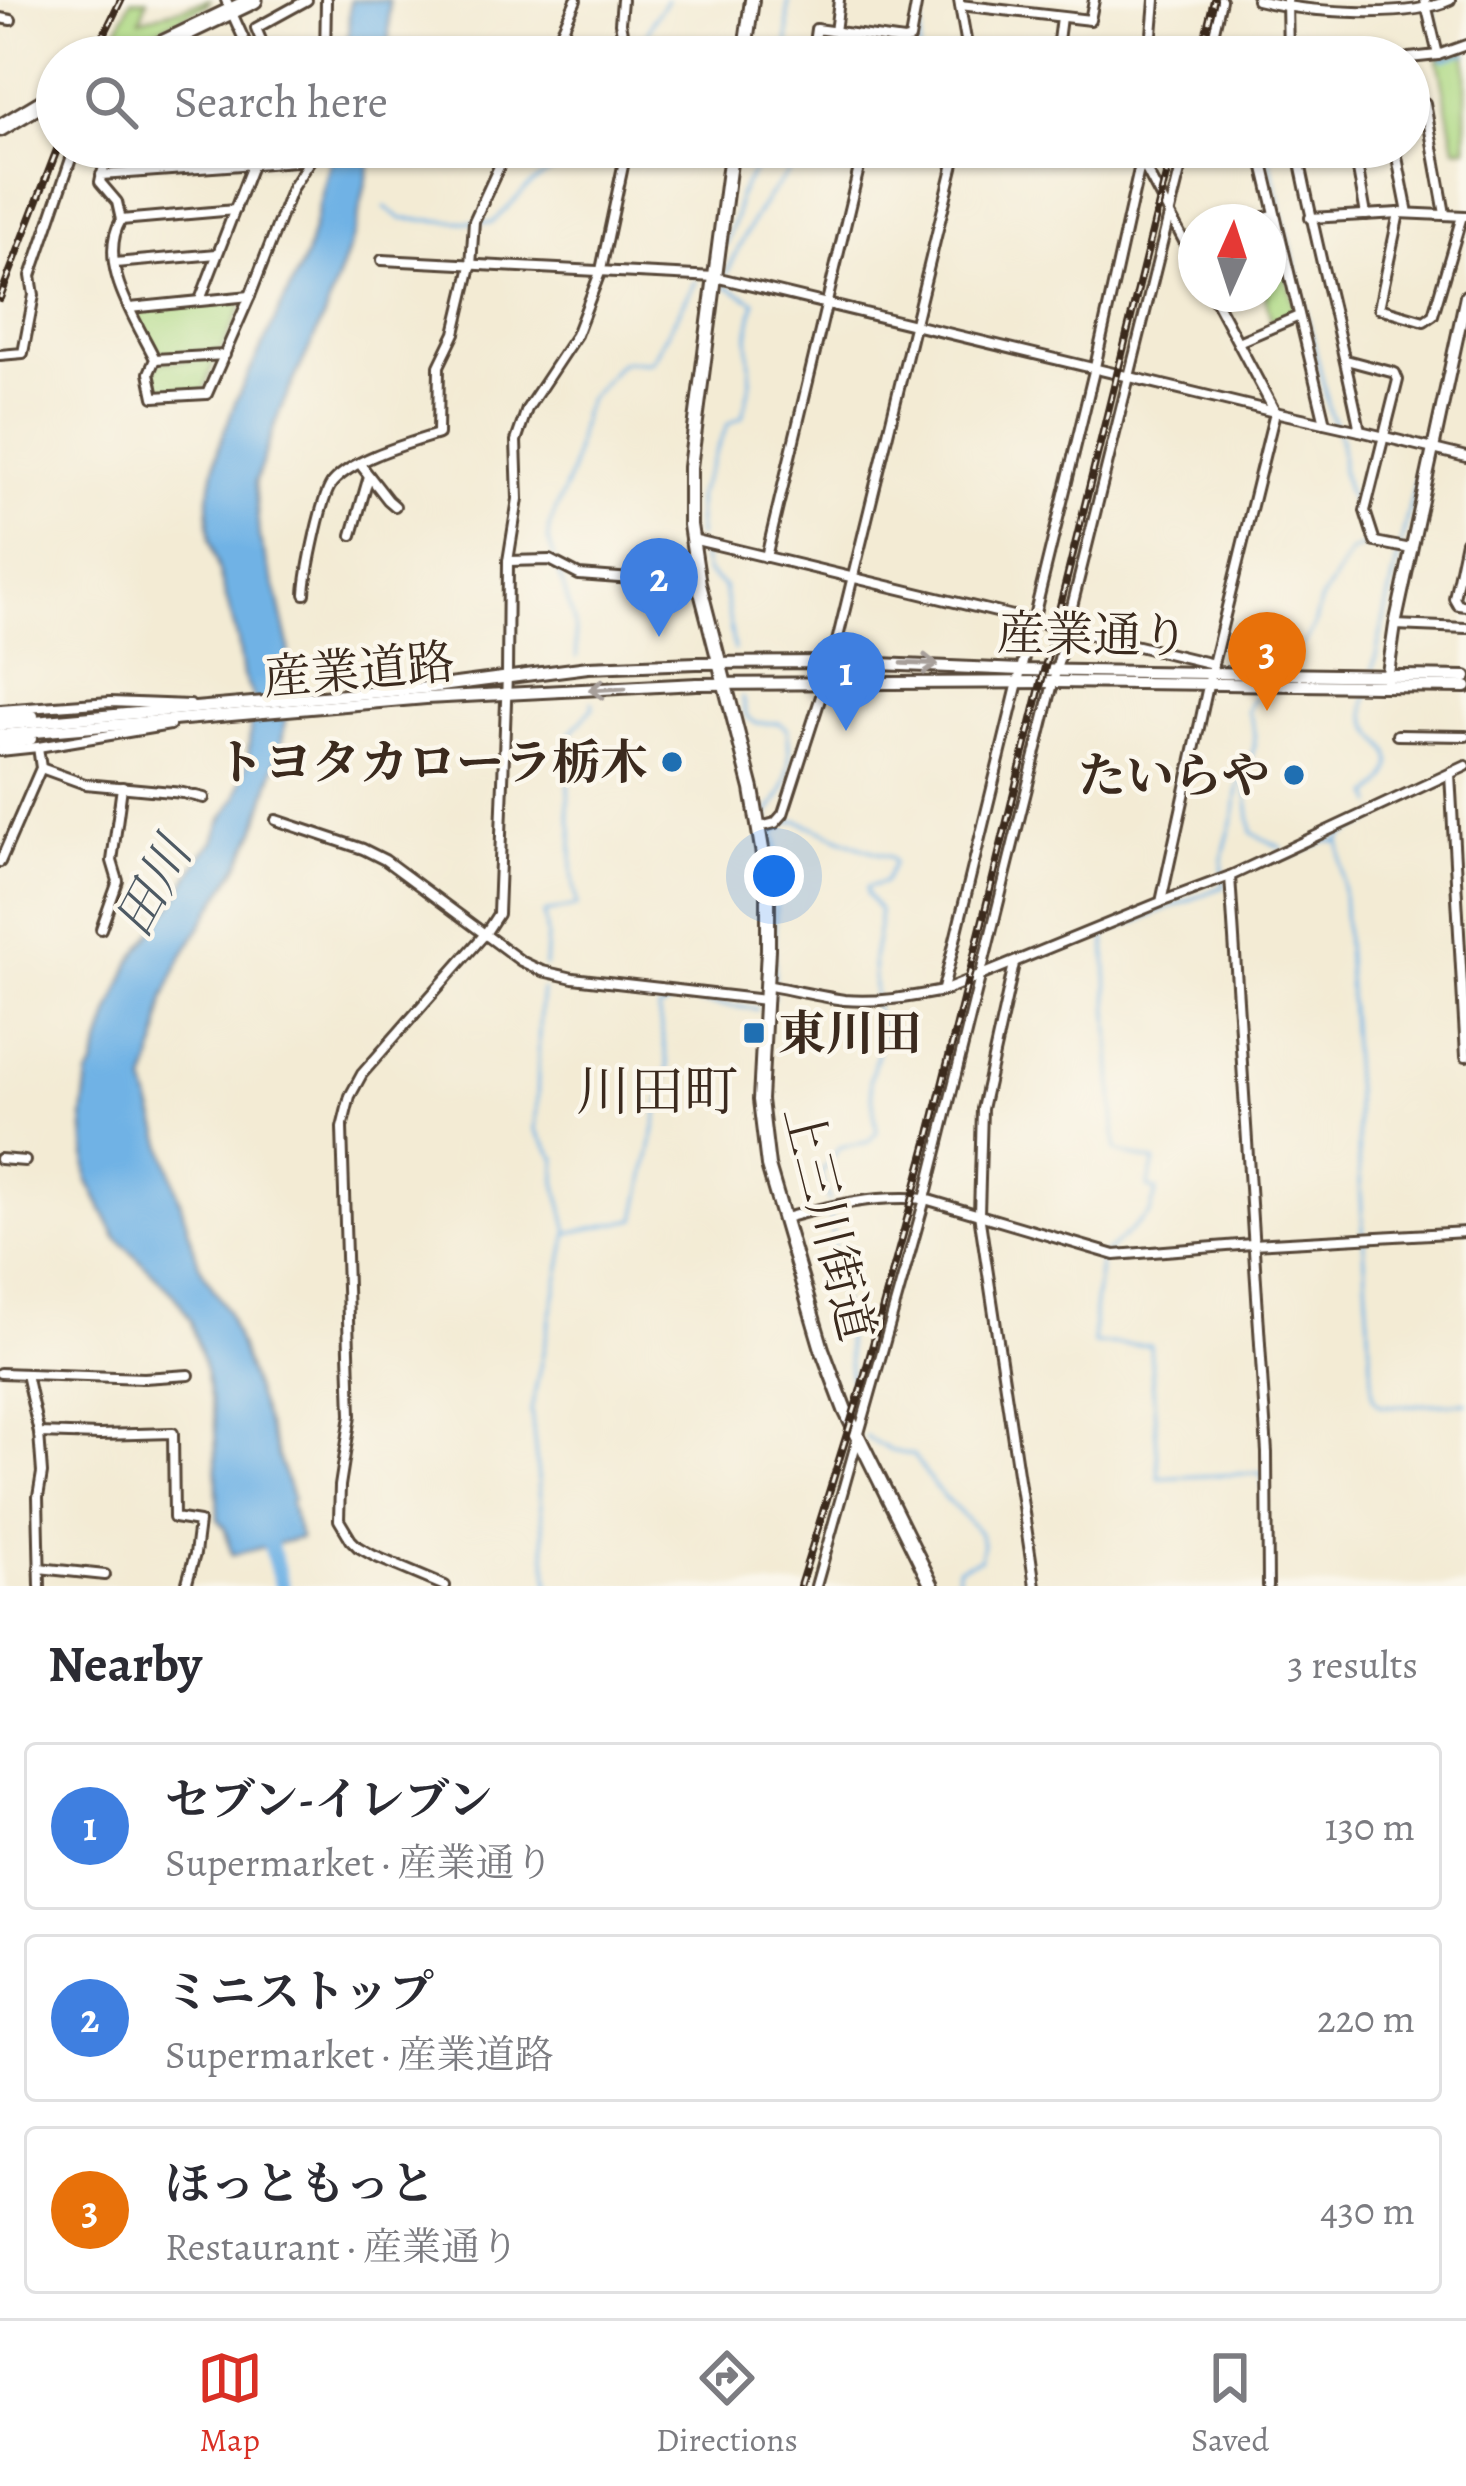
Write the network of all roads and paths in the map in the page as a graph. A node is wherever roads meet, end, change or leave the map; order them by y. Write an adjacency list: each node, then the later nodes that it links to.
1 (254, 0): 17 (highway)
2 (307, 0): 22 (street)
3 (326, 0): 23 (street)
4 (576, 0): 24 (street)
5 (622, 0): 25 (street)
6 (752, 0): 26 (main road)
7 (839, 0): 19 (street)
8 (917, 0): 29 (street)
9 (1094, 0): 18 (street)
10 (1156, 0): 32 (street)
11 (1222, 0): 33 (street)
12 (1257, 0): 15 (street)
13 (1450, 0): 16 (street)
14 (960, 3): 18 (street); 30 (street)
15 (1287, 4): 16 (street); 34 (street)
16 (1426, 4): 36 (street)
17 (228, 5): 20 (highway); 21 (street)
18 (1061, 16): 31 (street)
19 (836, 32): 27 (street); 28 (street)
20 (173, 36)
21 (242, 36)
22 (259, 36)
23 (325, 36)
24 (560, 36)
25 (623, 36)
26 (747, 36)
27 (815, 36)
28 (866, 36)
29 (912, 36)
30 (966, 36)
31 (1059, 36)
32 (1151, 36)
33 (1213, 36)
34 (1288, 36)
35 (1466, 45): 36 (street)
36 (1438, 55): 37 (street)
37 (1430, 56)
38 (36, 107): 39 (highway)
39 (0, 128)
40 (1430, 132): 63 (street)
41 (68, 168): 86 (street)
42 (103, 168): 58 (street)
43 (189, 168): 58 (street)
44 (252, 168): 60 (street)
45 (305, 168): 76 (street)
46 (498, 168): 73 (street)
47 (623, 168): 74 (street)
48 (729, 168): 75 (main road, 上三川街道)
49 (859, 168): 79 (street)
50 (953, 168): 83 (street)
51 (1140, 168): 89 (street)
52 (1146, 168): 62 (street)
53 (1181, 168): 62 (street)
54 (1265, 168): 59 (street)
55 (1302, 168): 66 (street)
56 (1358, 168): 64 (street)
57 (1398, 168): 61 (street)
58 (101, 175): 67 (street)
59 (1272, 204)
60 (235, 209): 67 (street); 69 (street)
61 (1403, 213): 63 (street); 64 (street); 65 (street)
62 (1169, 214): 68 (street); 90 (street)
63 (1445, 214): 65 (street)
64 (1366, 215): 66 (street)
65 (1464, 216)
66 (1310, 218): 88 (street)
67 (121, 220): 71 (street)
68 (1178, 226)
69 (217, 254): 71 (street); 78 (street)
70 (382, 260): 73 (street)
71 (115, 263): 80 (street)
72 (1286, 263): 82 (street)
73 (471, 266): 74 (street); 97 (street)
74 (601, 270): 75 (street); 105 (street)
75 (715, 277): 79 (street); 101 (main road, 上三川街道)
76 (250, 296): 78 (street); 85 (street)
77 (1466, 296): 95 (street)
78 (200, 300): 80 (street)
79 (827, 303): 83 (street); 104 (street)
80 (130, 308): 87 (street)
81 (1222, 312): 84 (street)
82 (1299, 316): 84 (street); 92 (street)
83 (914, 324): 89 (street); 106 (street)
84 (1238, 342): 91 (street)
85 (225, 355): 87 (street); 87 (street)
86 (0, 356)
87 (154, 359)
88 (1346, 360): 93 (street); 94 (street)
89 (1095, 368): 90 (street); 110 (street)
90 (1129, 376): 91 (street); 112 (street)
91 (1275, 412): 92 (street); 116 (street)
92 (1325, 423): 93 (street)
93 (1360, 431): 94 (street)
94 (1383, 437): 95 (street); 103 (street)
95 (1432, 450): 96 (street); 103 (street)
96 (1466, 457)
97 (360, 464): 98 (street); 108 (street)
98 (369, 476): 99 (street); 100 (street)
99 (395, 506)
100 (352, 536)
101 (692, 539): 104 (street); 107 (main road, 上三川街道)
102 (1466, 541): 109 (street)
103 (1411, 550): 111 (street)
104 (766, 557): 106 (street)
105 (508, 561): 107 (street); 117 (street)
106 (852, 578): 110 (street); 115 (street)
107 (699, 584): 114 (main road, 上三川街道)
108 (304, 594)
109 (1466, 606)
110 (1033, 621): 112 (street); 118 (street)
111 (1395, 625): 113 (street); 121 (street)
112 (1066, 628): 116 (street); 119 (street)
113 (1466, 628)
114 (719, 662): 115 (street, 産業通り); 117 (street, 産業道路); 122 (main road, 上三川街道)
115 (832, 662): 118 (street, 産業通り, one-way to 118); 123 (street)
116 (1211, 673): 119 (street, 産業通り); 121 (street, 産業通り); 143 (street)
117 (507, 675): 125 (street); 126 (street, 産業道路)
118 (1019, 676): 119 (street, 産業通り); 123 (street, 産業通り); 149 (street)
119 (1055, 676): 147 (street)
120 (1466, 677): 121 (street, 産業通り)
121 (1387, 681): 124 (street, 産業通り)
122 (724, 683): 123 (street, 産業通り); 125 (street, 産業道路, one-way to 125); 140 (main road, 上三川街道)
123 (826, 684): 140 (street)
124 (1466, 687)
125 (506, 694): 126 (street, 産業道路); 145 (street)
126 (301, 704): 127 (street, 産業道路)
127 (206, 712): 128 (street); 129 (street, 産業道路); 133 (street)
128 (0, 717): 129 (street, 産業道路)
129 (92, 722): 132 (street)
130 (1397, 735): 131 (street)
131 (1466, 736)
132 (0, 743): 133 (street)
133 (38, 747): 135 (street)
134 (1466, 766): 136 (street)
135 (41, 768): 137 (street); 141 (street)
136 (1450, 774): 142 (street); 151 (street)
137 (122, 787): 138 (street); 144 (street)
138 (204, 798)
139 (276, 820): 145 (street)
140 (760, 827): 148 (main road, 上三川街道)
141 (0, 862)
142 (1230, 876): 143 (street); 158 (street)
143 (1161, 902): 146 (street)
144 (100, 929)
145 (485, 934): 150 (street); 168 (street)
146 (1014, 962): 147 (street); 155 (street)
147 (981, 976): 149 (street); 154 (street)
148 (766, 985): 149 (street); 150 (main road, 上三川街道)
149 (943, 991)
150 (765, 1000): 156 (main road, 上三川街道)
151 (1466, 1056)
152 (0, 1160): 153 (street)
153 (25, 1161)
154 (925, 1199): 155 (street); 156 (street); 163 (street)
155 (980, 1214): 158 (street); 171 (street)
156 (783, 1219): 163 (main road, 上三川街道)
157 (1466, 1232): 158 (street)
158 (1252, 1244): 172 (street)
159 (0, 1373): 160 (street)
160 (26, 1374): 161 (street); 162 (street)
161 (189, 1375)
162 (39, 1433): 164 (street); 167 (street)
163 (858, 1442): 169 (street); 170 (main road, 上三川街道)
164 (40, 1568): 165 (street); 166 (street)
165 (105, 1575)
166 (40, 1586)
167 (186, 1586)
168 (445, 1586)
169 (816, 1586)
170 (932, 1586)
171 (1035, 1586)
172 (1268, 1586)

